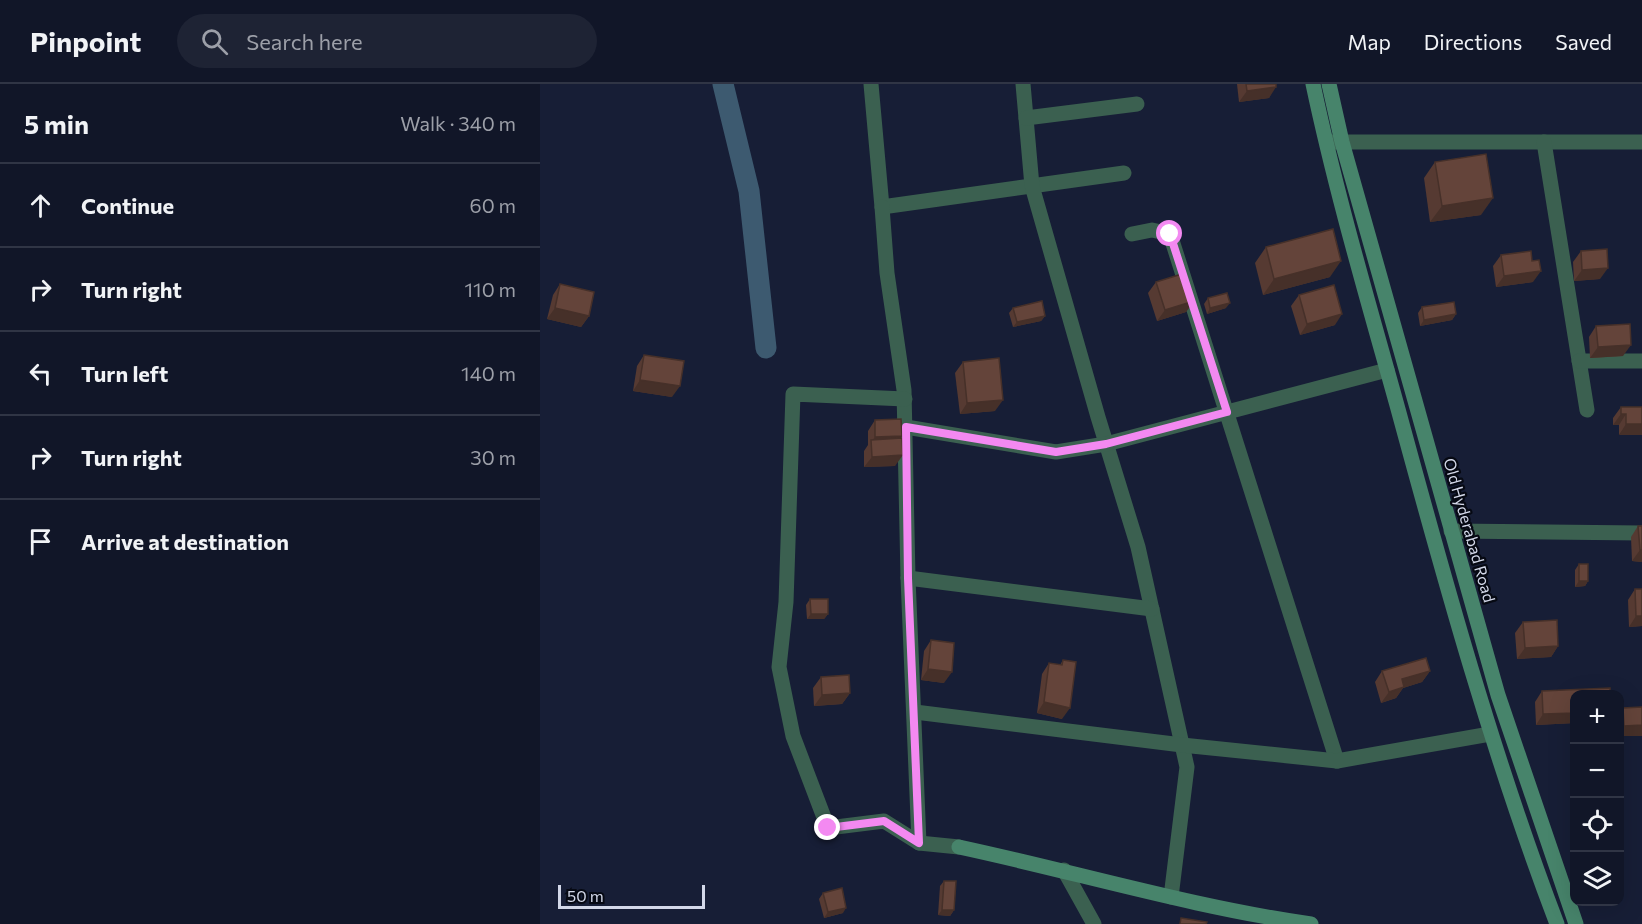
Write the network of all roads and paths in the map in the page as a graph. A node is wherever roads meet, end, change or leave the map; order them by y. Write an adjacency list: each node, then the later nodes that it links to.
1 (871, 84): 13 (street)
2 (1023, 84): 6 (street)
3 (1313, 84): 7 (main road)
4 (1329, 84): 8 (main road, Old Hyderabad Road)
5 (1137, 104): 6 (street)
6 (1026, 118): 12 (street)
7 (1326, 142): 8 (street); 17 (main road)
8 (1342, 142): 9 (street); 23 (main road, Old Hyderabad Road)
9 (1544, 142): 10 (street); 15 (street)
10 (1642, 142)
11 (1124, 173): 12 (street)
12 (1032, 186): 13 (street); 22 (street)
13 (882, 207): 18 (street)
14 (1132, 234): 20 (street)
15 (1579, 361): 16 (street); 19 (street)
16 (1642, 361)
17 (1387, 370): 20 (street); 28 (main road)
18 (905, 399): 21 (street); 31 (street)
19 (1587, 410)
20 (1227, 412): 22 (street); 30 (street)
21 (906, 427): 22 (street); 25 (street)
22 (1106, 444): 26 (street)
23 (1451, 531): 24 (street); 39 (main road, Old Hyderabad Road)
24 (1642, 533)
25 (908, 578): 26 (street); 27 (street)
26 (1152, 609): 29 (street)
27 (915, 712): 29 (street); 31 (street)
28 (1490, 734): 30 (street); 38 (main road)
29 (1182, 745): 30 (street); 34 (street)
30 (1337, 761)
31 (919, 843): 32 (street)
32 (959, 847): 33 (main road)
33 (1064, 870): 34 (main road); 36 (street)
34 (1171, 897): 35 (main road)
35 (1241, 919): 37 (main road)
36 (1094, 924)
37 (1311, 924)
38 (1557, 924)
39 (1576, 924)

